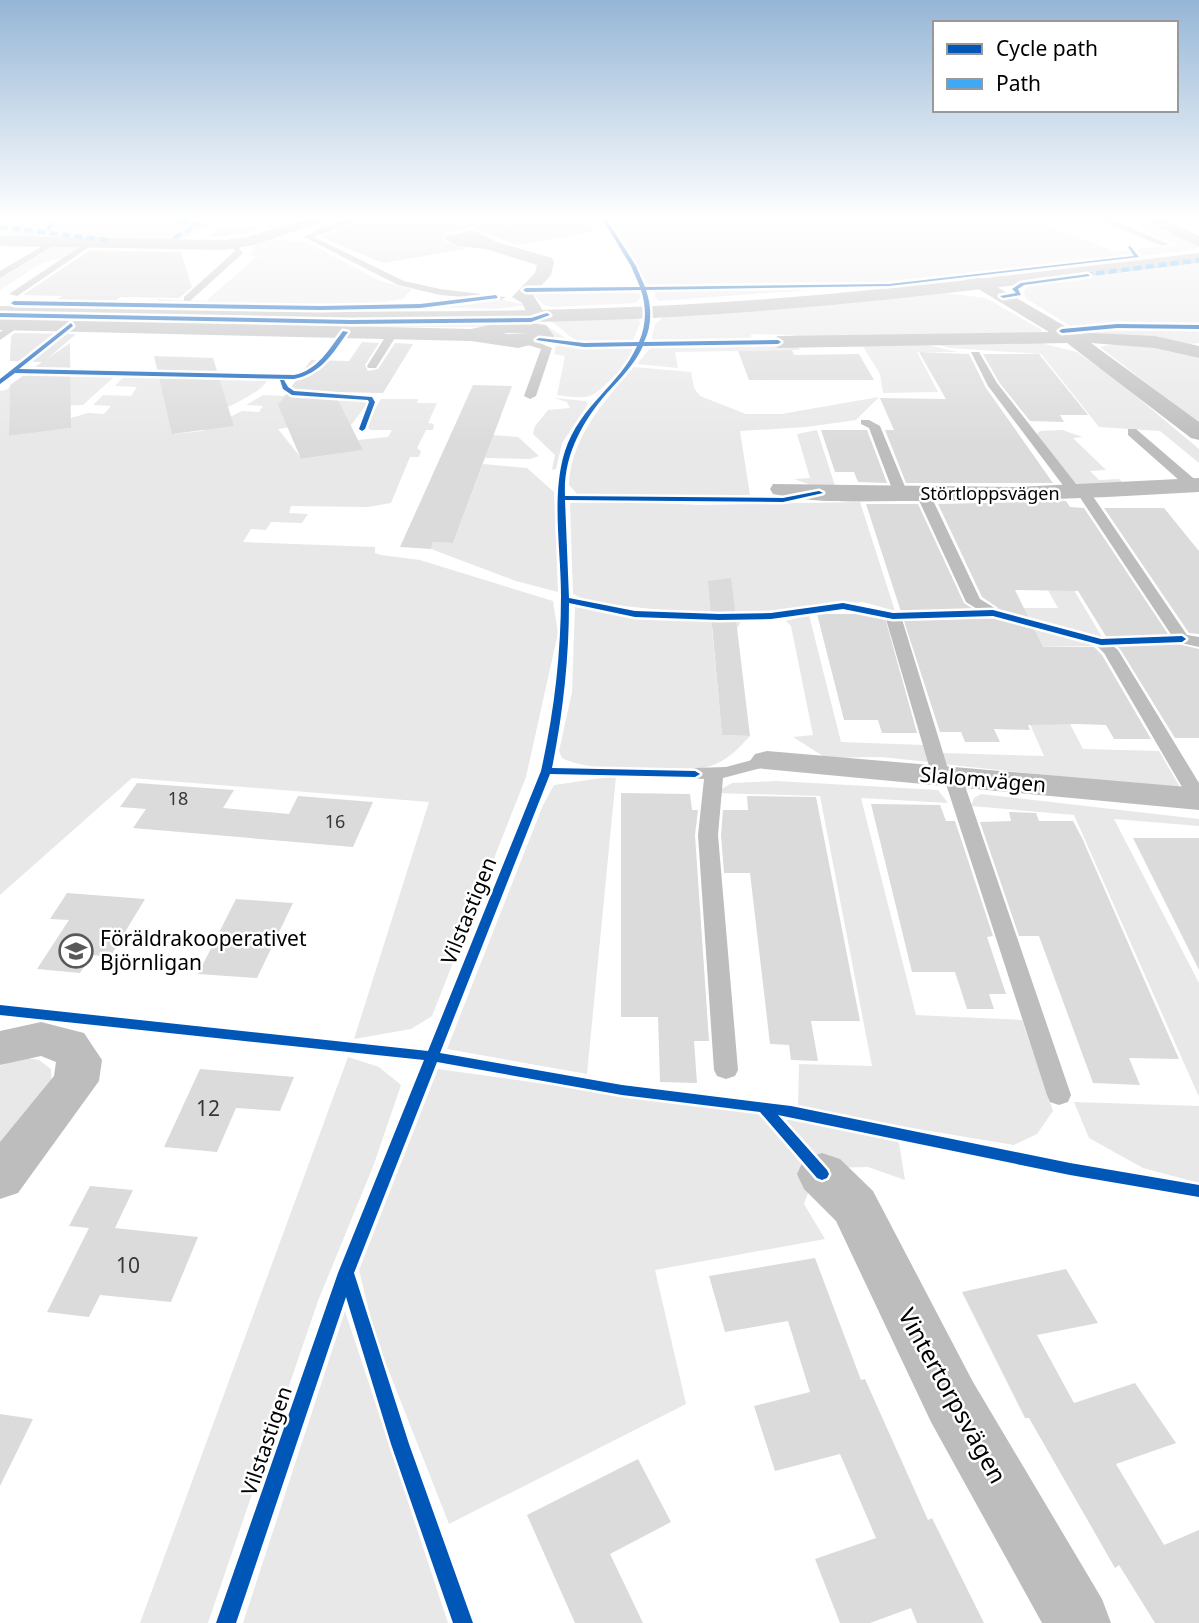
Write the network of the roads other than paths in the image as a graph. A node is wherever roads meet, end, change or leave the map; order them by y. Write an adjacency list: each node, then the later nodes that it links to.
1 (194, 293): 8 (lane)
2 (449, 293): 6 (lane)
3 (525, 293): 10 (street)
4 (882, 293): 10 (main road)
5 (998, 293): 14 (street)
6 (501, 297)
7 (7, 299): 10 (main road)
8 (187, 299)
9 (0, 312): 10 (main road)
10 (532, 312)
11 (9, 324): 12 (street); 13 (lane)
12 (393, 333): 15 (street); 19 (lane)
13 (0, 337)
14 (1072, 338): 16 (street); 17 (street); 23 (street)
15 (529, 342): 20 (lane)
16 (778, 342)
17 (1199, 352)
18 (975, 354): 26 (lane)
19 (372, 366)
20 (530, 396)
21 (865, 422): 27 (lane)
22 (1132, 432): 24 (lane)
23 (1199, 433)
24 (1197, 485): 26 (street, Störtloppsvägen)
25 (782, 489): 27 (street, Störtloppsvägen)
26 (1079, 493): 27 (street, Störtloppsvägen); 31 (lane)
27 (912, 494): 28 (lane)
28 (993, 613)
29 (893, 615): 33 (lane)
30 (1101, 642): 34 (lane)
31 (1199, 642)
32 (766, 761): 33 (street, Slalomvägen); 36 (lane)
33 (947, 777): 34 (street, Slalomvägen); 37 (lane)
34 (1199, 799)
35 (0, 1048): 39 (street)
36 (726, 1070)
37 (1059, 1095)
38 (822, 1174): 40 (street, Vintertorpsvägen)
39 (0, 1178)
40 (1078, 1623)

